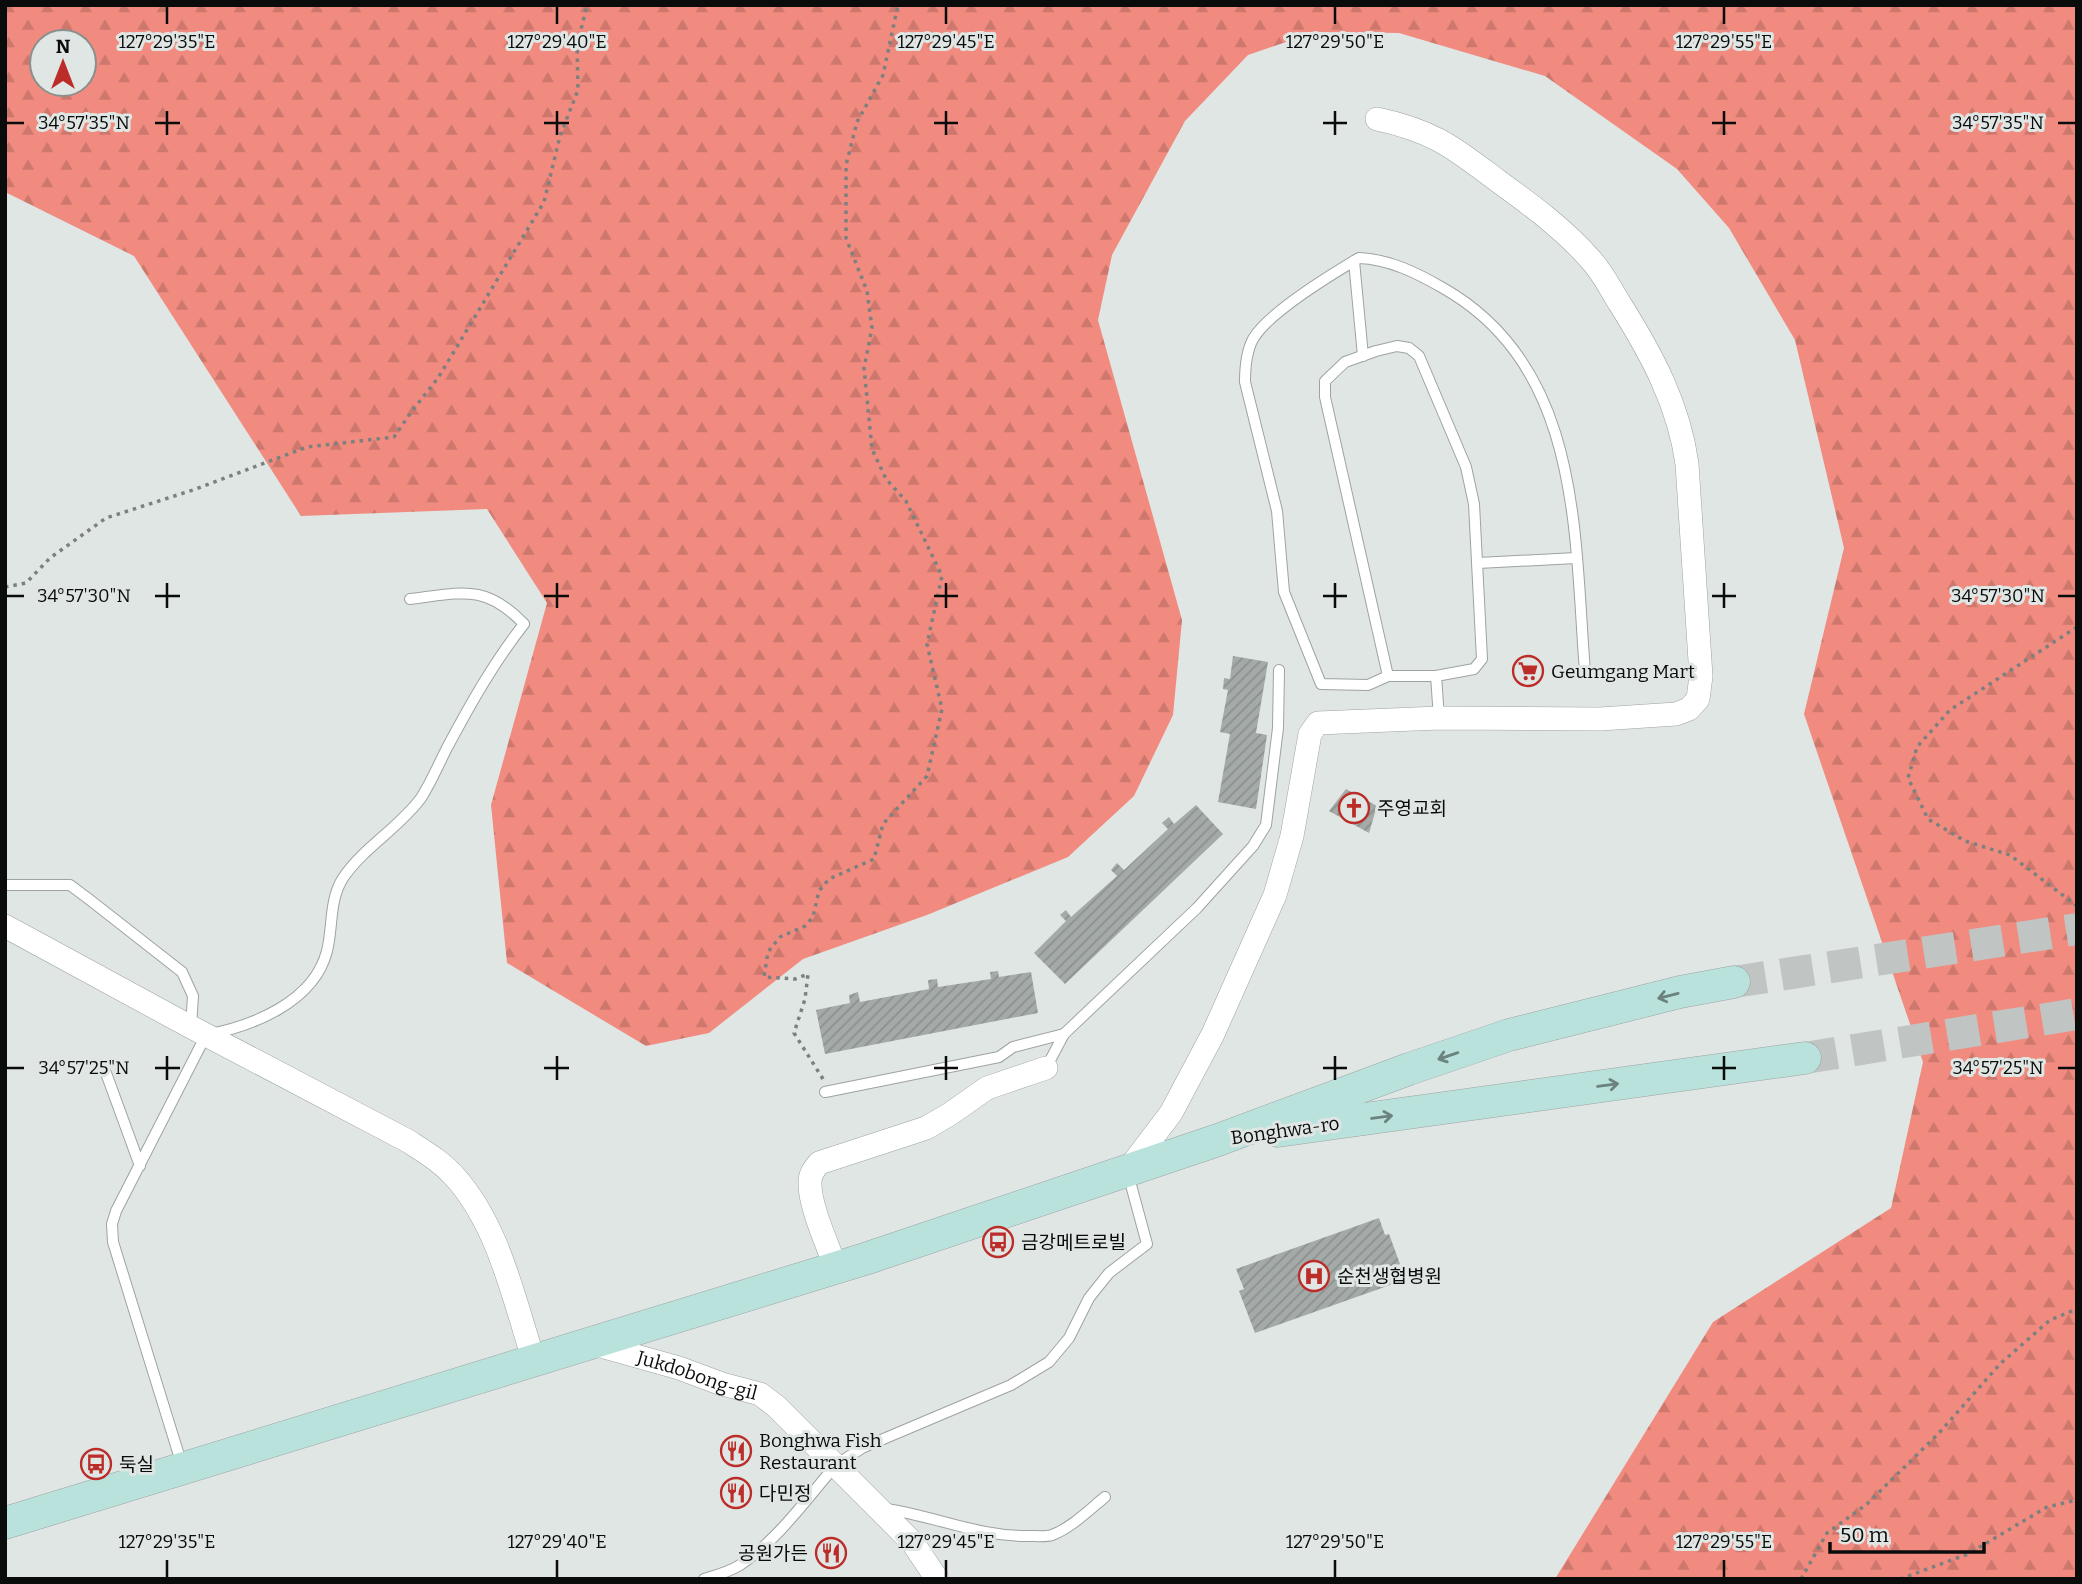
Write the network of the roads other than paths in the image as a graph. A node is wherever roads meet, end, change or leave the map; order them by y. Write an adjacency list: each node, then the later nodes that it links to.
1 (1377, 119): 11 (street)
2 (1354, 261): 3 (lane); 4 (lane); 9 (lane)
3 (1363, 356): 5 (lane); 9 (lane)
4 (1576, 558): 5 (lane); 8 (lane)
5 (1478, 563): 10 (lane)
6 (410, 599): 15 (lane)
7 (1279, 670): 16 (lane)
8 (1585, 672)
9 (1388, 676): 10 (lane)
10 (1436, 676): 11 (lane)
11 (1439, 718): 23 (street)
12 (5, 884): 15 (lane)
13 (5, 926): 15 (street)
14 (1734, 982): 21 (main road, Bonghwa-ro, one-way to 21)
15 (199, 1031): 22 (lane); 26 (street)
16 (1064, 1034): 18 (lane); 20 (lane)
17 (1804, 1058): 21 (main road, Bonghwa-ro, one-way to 17)
18 (1046, 1068): 24 (street)
19 (106, 1073): 22 (lane)
20 (827, 1091)
21 (1218, 1140): 23 (main road)
22 (140, 1166): 28 (lane)
23 (1127, 1171): 24 (main road); 27 (lane)
24 (836, 1268): 25 (main road)
25 (590, 1343): 26 (main road); 27 (street, Jukdobong-gil)
26 (534, 1361): 28 (main road)
27 (836, 1465): 30 (street, Jukdobong-gil); 32 (lane)
28 (183, 1468): 31 (main road)
29 (1105, 1497): 30 (lane)
30 (879, 1508): 33 (street, Jukdobong-gil)
31 (5, 1523)
32 (704, 1579)
33 (937, 1579)

